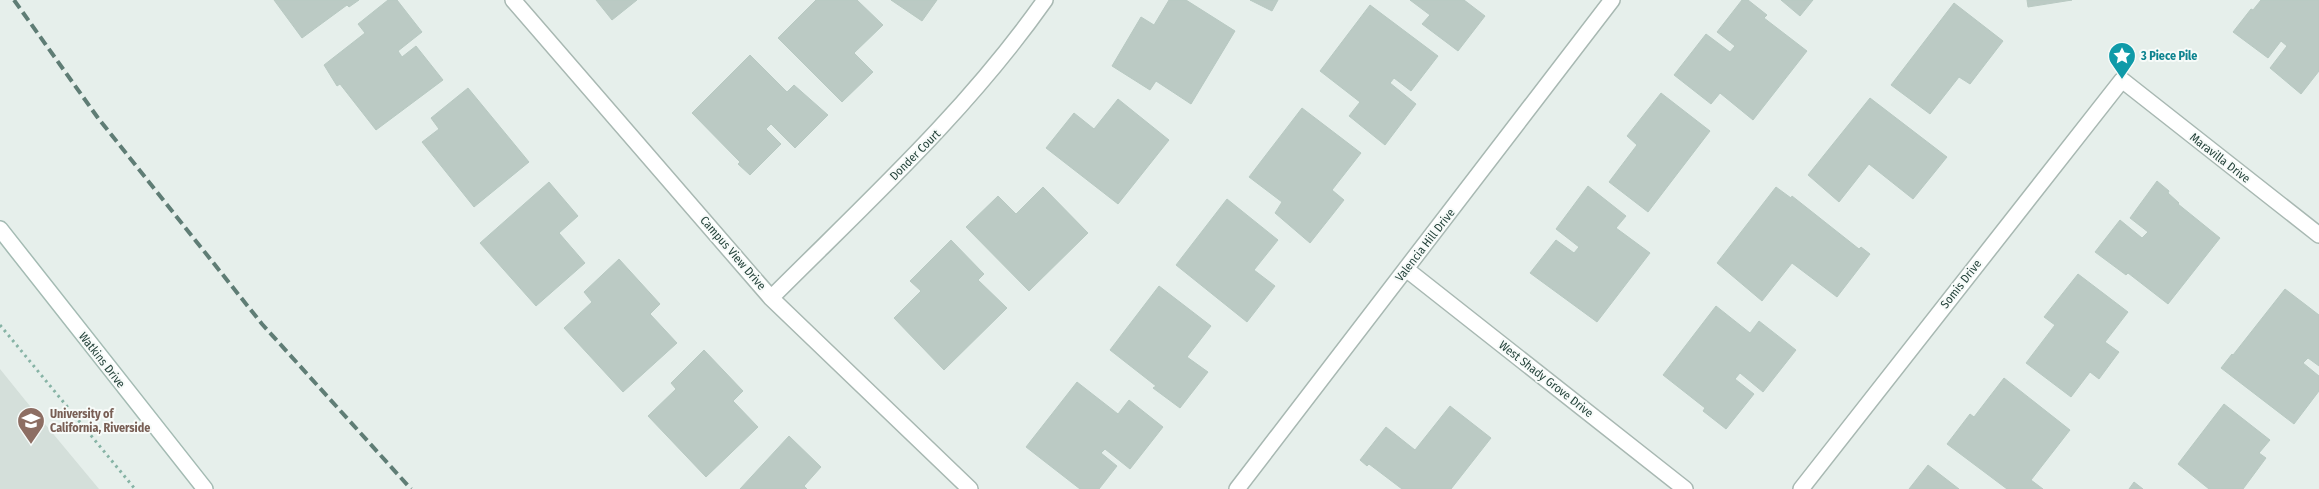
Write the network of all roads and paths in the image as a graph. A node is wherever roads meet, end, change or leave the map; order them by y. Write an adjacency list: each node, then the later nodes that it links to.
1 (513, 0): 8 (street, Campus View Drive)
2 (1045, 0): 8 (street, Donder Court)
3 (1612, 0): 7 (street, Valencia Hill Drive)
4 (2122, 80): 6 (street, Maravilla Drive); 15 (street, Somis Drive)
5 (0, 229): 11 (street, Watkins Drive)
6 (2319, 235)
7 (1406, 269): 13 (street, Valencia Hill Drive); 14 (street, West Shady Grove Drive)
8 (771, 298): 12 (street, Campus View Drive)
9 (0, 325): 10 (path)
10 (134, 489)
11 (205, 489)
12 (970, 489)
13 (1237, 489)
14 (1685, 489)
15 (1801, 489)

